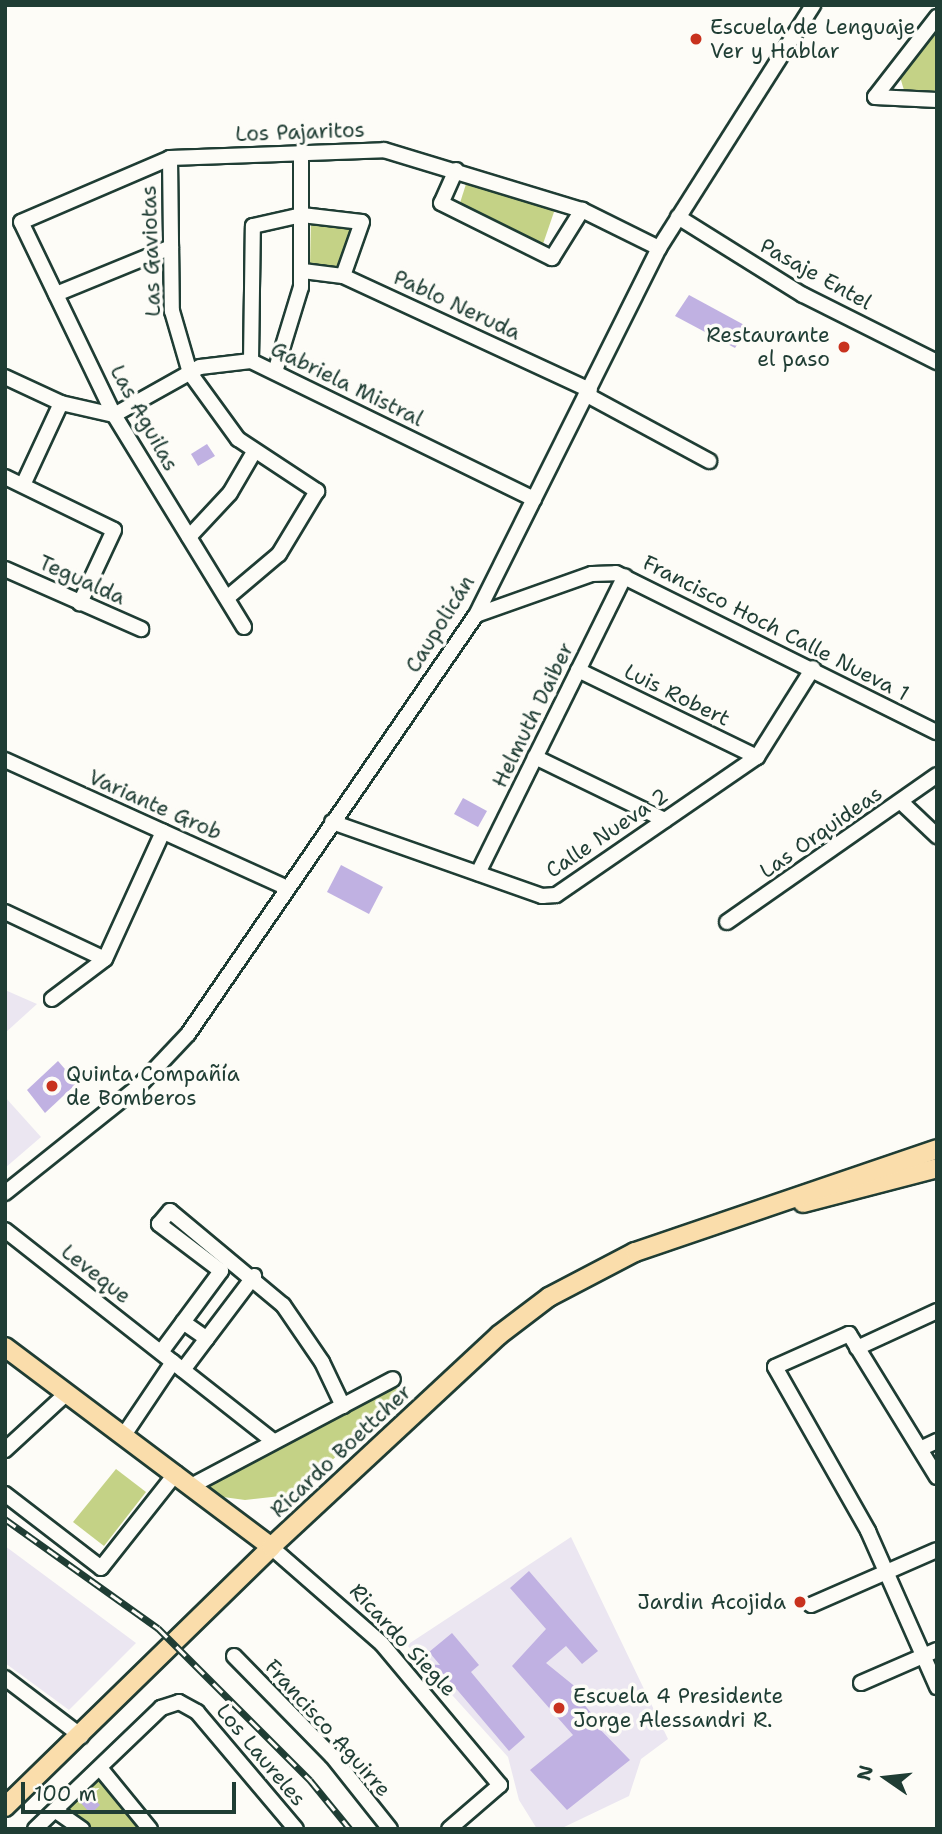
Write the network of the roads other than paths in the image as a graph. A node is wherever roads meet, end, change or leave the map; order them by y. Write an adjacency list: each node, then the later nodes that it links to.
1 (813, 5): 9 (street, Caupolicán)
2 (937, 17): 3 (street)
3 (937, 100)
4 (301, 152): 5 (street, Los Pajaritos); 6 (street, Los Pajaritos); 8 (street)
5 (170, 158): 10 (street, Los Pajaritos); 11 (street, Las Gaviotas)
6 (456, 170): 7 (street, Los Pajaritos); 7 (street)
7 (582, 210): 12 (street, Los Pajaritos)
8 (302, 215): 13 (street); 14 (street); 16 (street)
9 (678, 217): 12 (street, Caupolicán); 17 (street, Pasaje Entel)
10 (22, 222): 15 (street, Las Aguilas)
11 (171, 247): 15 (street); 19 (street, Las Gaviotas)
12 (659, 248): 21 (street, Caupolicán)
13 (303, 271): 14 (street, Pablo Neruda); 18 (street)
14 (343, 276): 21 (street, Pablo Neruda)
15 (56, 294): 23 (street, Las Aguilas)
16 (251, 361): 18 (street, Gabriela Mistral); 19 (street, Gabriela Mistral)
17 (937, 362)
18 (275, 372): 28 (street, Gabriela Mistral)
19 (190, 373): 23 (street, Gabriela Mistral); 24 (street, Las Gaviotas)
20 (5, 377): 22 (street)
21 (589, 392): 25 (street, Pablo Neruda); 28 (street, Caupolicán)
22 (61, 403): 23 (street); 27 (street)
23 (114, 415): 29 (street, Las Aguilas)
24 (254, 453): 29 (street); 32 (street, Las Gaviotas)
25 (709, 461)
26 (5, 477): 27 (street)
27 (23, 485): 33 (street)
28 (534, 499): 34 (street, Caupolicán)
29 (189, 537): 32 (street, Las Aguilas)
30 (5, 569): 33 (street, Tegualda)
31 (625, 576): 34 (street, Francisco Hoch Calle Nueva 1); 37 (street, Francisco Hoch Calle Nueva 1); 38 (street, Helmuth Daiber)
32 (227, 598): 35 (street, Las Aguilas)
33 (80, 603): 36 (street, Tegualda)
34 (476, 615): 46 (street, Caupolicán)
35 (244, 627)
36 (141, 629)
37 (813, 668): 39 (street, Francisco Hoch Calle Nueva 1); 41 (street, Calle Nueva 2)
38 (578, 670): 40 (street, Helmuth Daiber); 41 (street, Luis Robert)
39 (937, 732)
40 (535, 757): 45 (street); 49 (street, Helmuth Daiber)
41 (757, 757): 45 (street, Calle Nueva 2)
42 (5, 760): 47 (street, Variante Grob)
43 (937, 775): 44 (street, Las Orquideas)
44 (901, 802): 48 (street); 52 (street, Las Orquideas)
45 (665, 820): 49 (street, Calle Nueva 2)
46 (332, 822): 49 (street, Calle Nueva 2); 50 (street, Caupolicán)
47 (163, 832): 50 (street, Variante Grob); 53 (street)
48 (937, 836)
49 (478, 873)
50 (287, 888): 57 (street, Caupolicán)
51 (5, 912): 53 (street)
52 (727, 922)
53 (105, 959): 54 (street)
54 (52, 999)
55 (937, 1149): 58 (main road, Ricardo Boettcher)
56 (937, 1168): 58 (main road, Ricardo Boettcher)
57 (5, 1193)
58 (761, 1209): 80 (main road, Ricardo Boettcher)
59 (5, 1230): 66 (street, Leveque)
60 (254, 1276): 62 (street); 63 (street); 70 (street)
61 (937, 1311): 65 (street)
62 (183, 1322): 63 (street); 66 (street)
63 (207, 1339): 67 (street)
64 (5, 1347): 69 (main road, Ricardo Siegle)
65 (858, 1348): 74 (street); 82 (street)
66 (161, 1352): 67 (street, Leveque)
67 (178, 1366): 71 (street); 72 (street, Leveque)
68 (393, 1378): 70 (street)
69 (67, 1393): 71 (main road, Ricardo Siegle); 75 (street)
70 (343, 1406): 72 (street)
71 (124, 1435): 76 (main road, Ricardo Siegle)
72 (272, 1440): 78 (street)
73 (937, 1441): 74 (street)
74 (922, 1448): 77 (street)
75 (5, 1450)
76 (176, 1473): 78 (main road, Ricardo Siegle); 79 (street)
77 (937, 1477)
78 (193, 1485): 80 (main road, Ricardo Siegle)
79 (5, 1494)
80 (271, 1547): 89 (main road, Ricardo Boettcher); 98 (street, Ricardo Siegle)
81 (937, 1550): 82 (street)
82 (885, 1573): 83 (street); 84 (street)
83 (811, 1605)
84 (930, 1653): 87 (street); 88 (street)
85 (234, 1656): 97 (street, Francisco Aguirre)
86 (5, 1678): 89 (street)
87 (861, 1683)
88 (937, 1687)
89 (81, 1736): 91 (main road, Ricardo Boettcher)
90 (100, 1768): 92 (street, Los Laureles); 95 (street); 96 (street, Los Laureles)
91 (5, 1807)
92 (56, 1811): 93 (street, Los Laureles); 94 (street)
93 (35, 1829)
94 (82, 1829)
95 (150, 1829)
96 (296, 1829)
97 (390, 1829)
98 (449, 1829)

